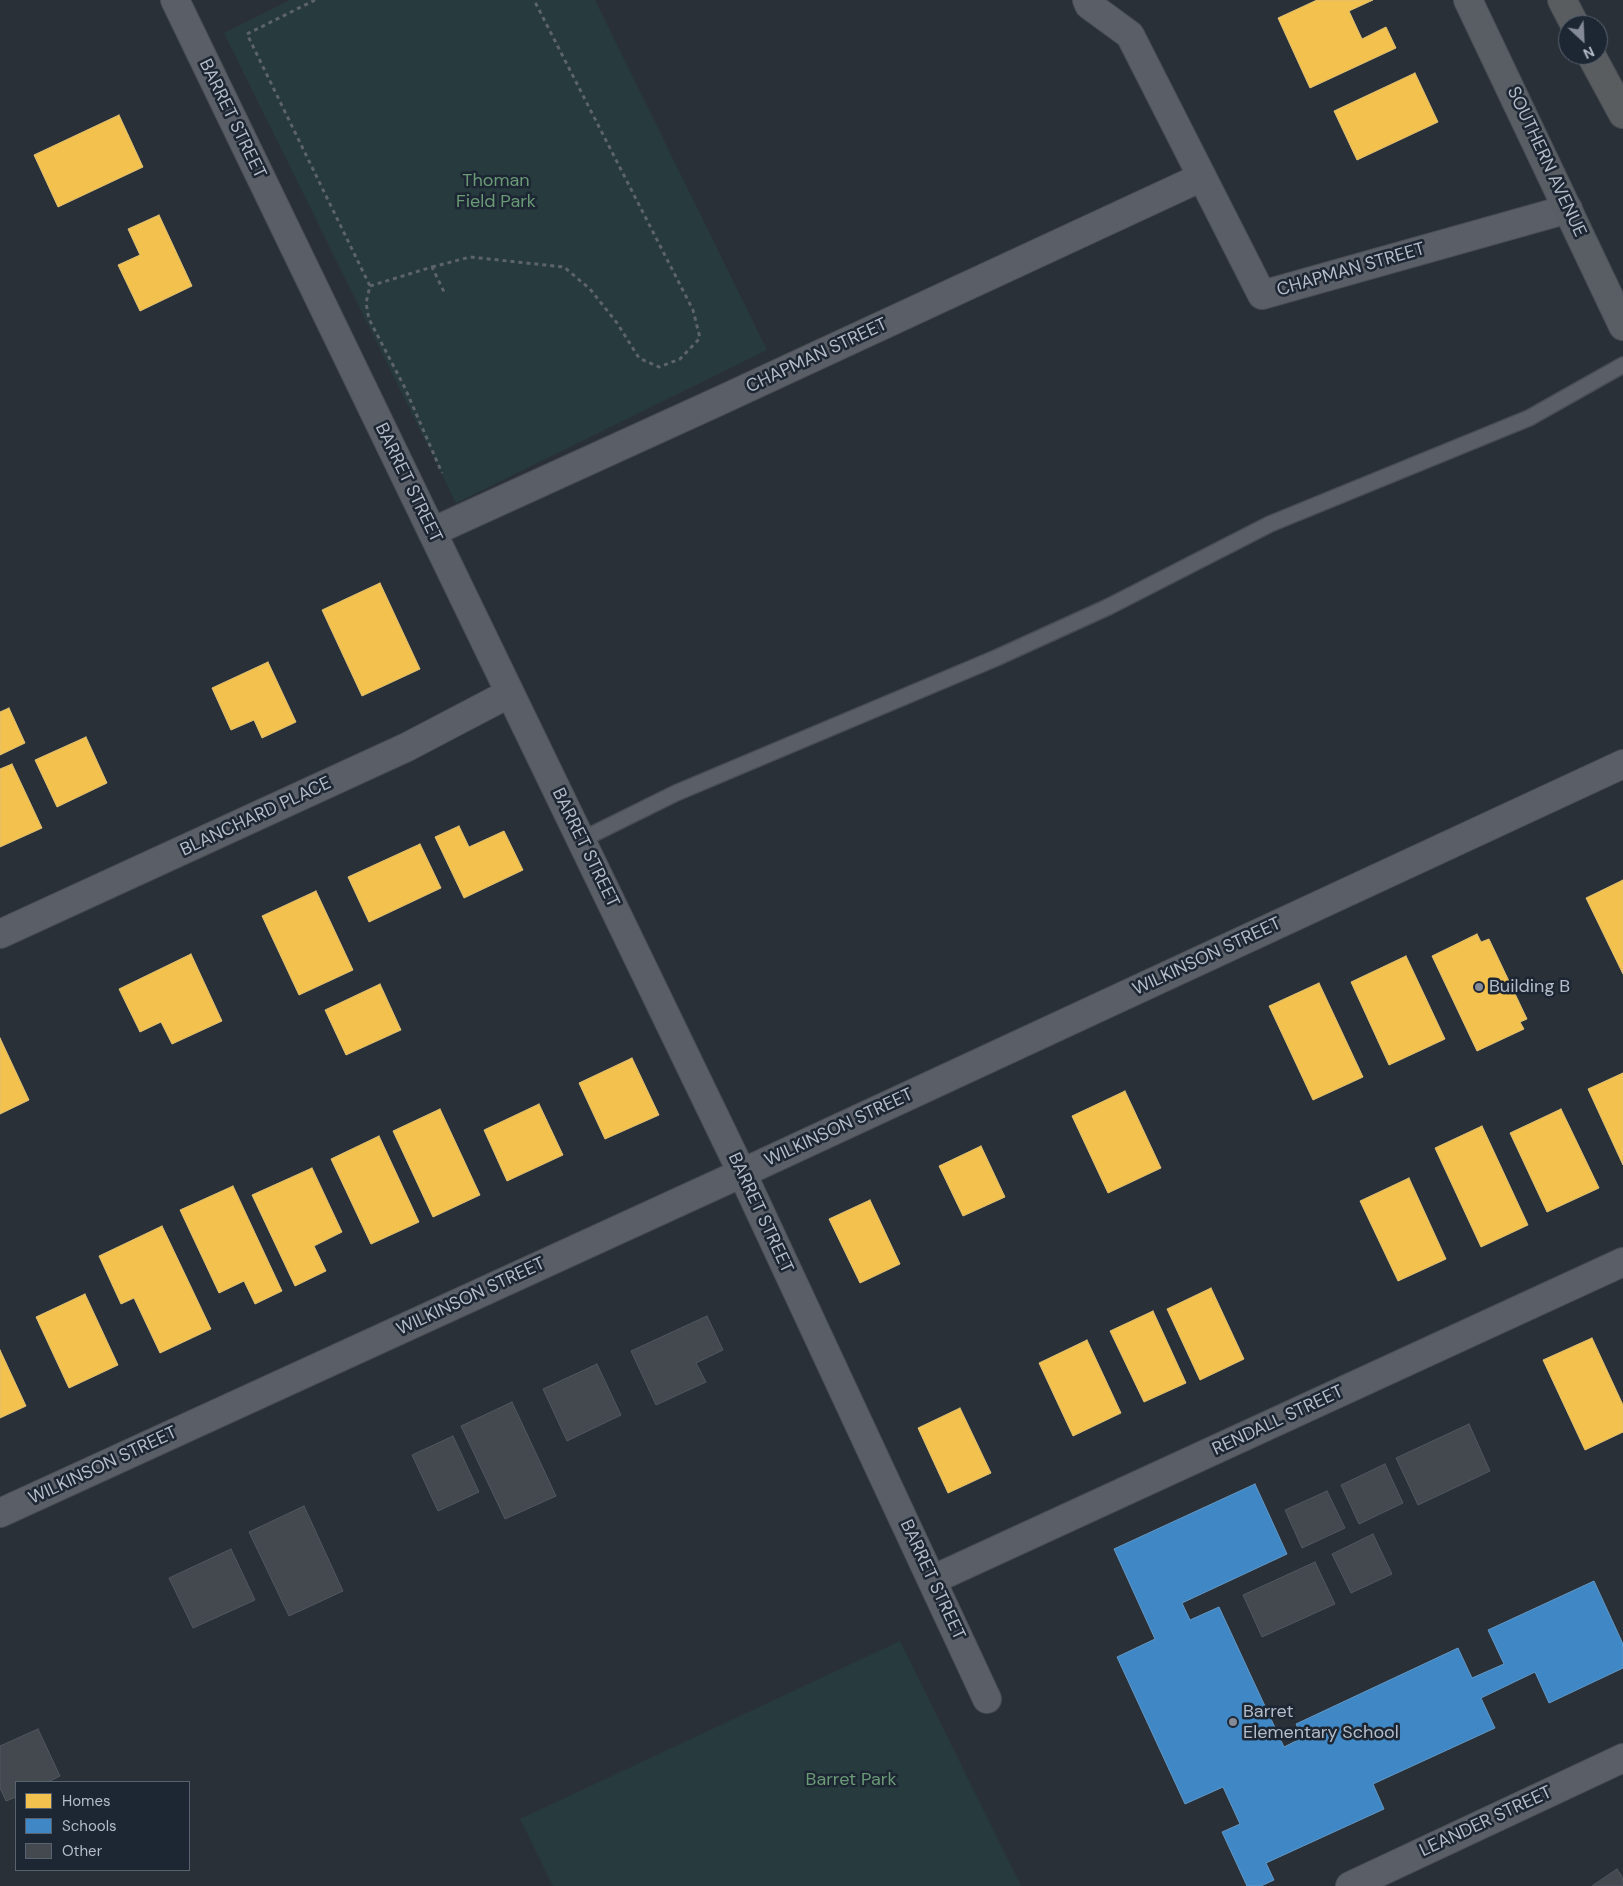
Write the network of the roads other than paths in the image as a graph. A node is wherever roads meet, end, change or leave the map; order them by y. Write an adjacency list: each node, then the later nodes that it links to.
1 (175, 0): 12 (street, BARRET STREET)
2 (1087, 0): 8 (street, CHAPMAN STREET)
3 (1468, 0): 9 (street, SOUTHERN AVENUE)
4 (1562, 0): 5 (highway)
5 (1570, 15)
6 (1596, 65): 7 (highway)
7 (1623, 114)
8 (1202, 177): 9 (street, CHAPMAN STREET); 12 (street, CHAPMAN STREET)
9 (1568, 209): 10 (street, SOUTHERN AVENUE)
10 (1623, 326)
11 (1623, 365): 15 (lane)
12 (432, 532): 13 (street, BARRET STREET)
13 (510, 693): 15 (street, BARRET STREET); 16 (street, BLANCHARD PLACE)
14 (1623, 764): 17 (street, WILKINSON STREET)
15 (581, 840): 17 (street, BARRET STREET)
16 (0, 934)
17 (742, 1173): 19 (street, WILKINSON STREET); 20 (street, BARRET STREET)
18 (1623, 1262): 20 (street, RENDALL STREET)
19 (0, 1513)
20 (932, 1580): 21 (street, BARRET STREET)
21 (987, 1699)
22 (1623, 1758): 23 (street, LEANDER STREET)
23 (1350, 1886)

